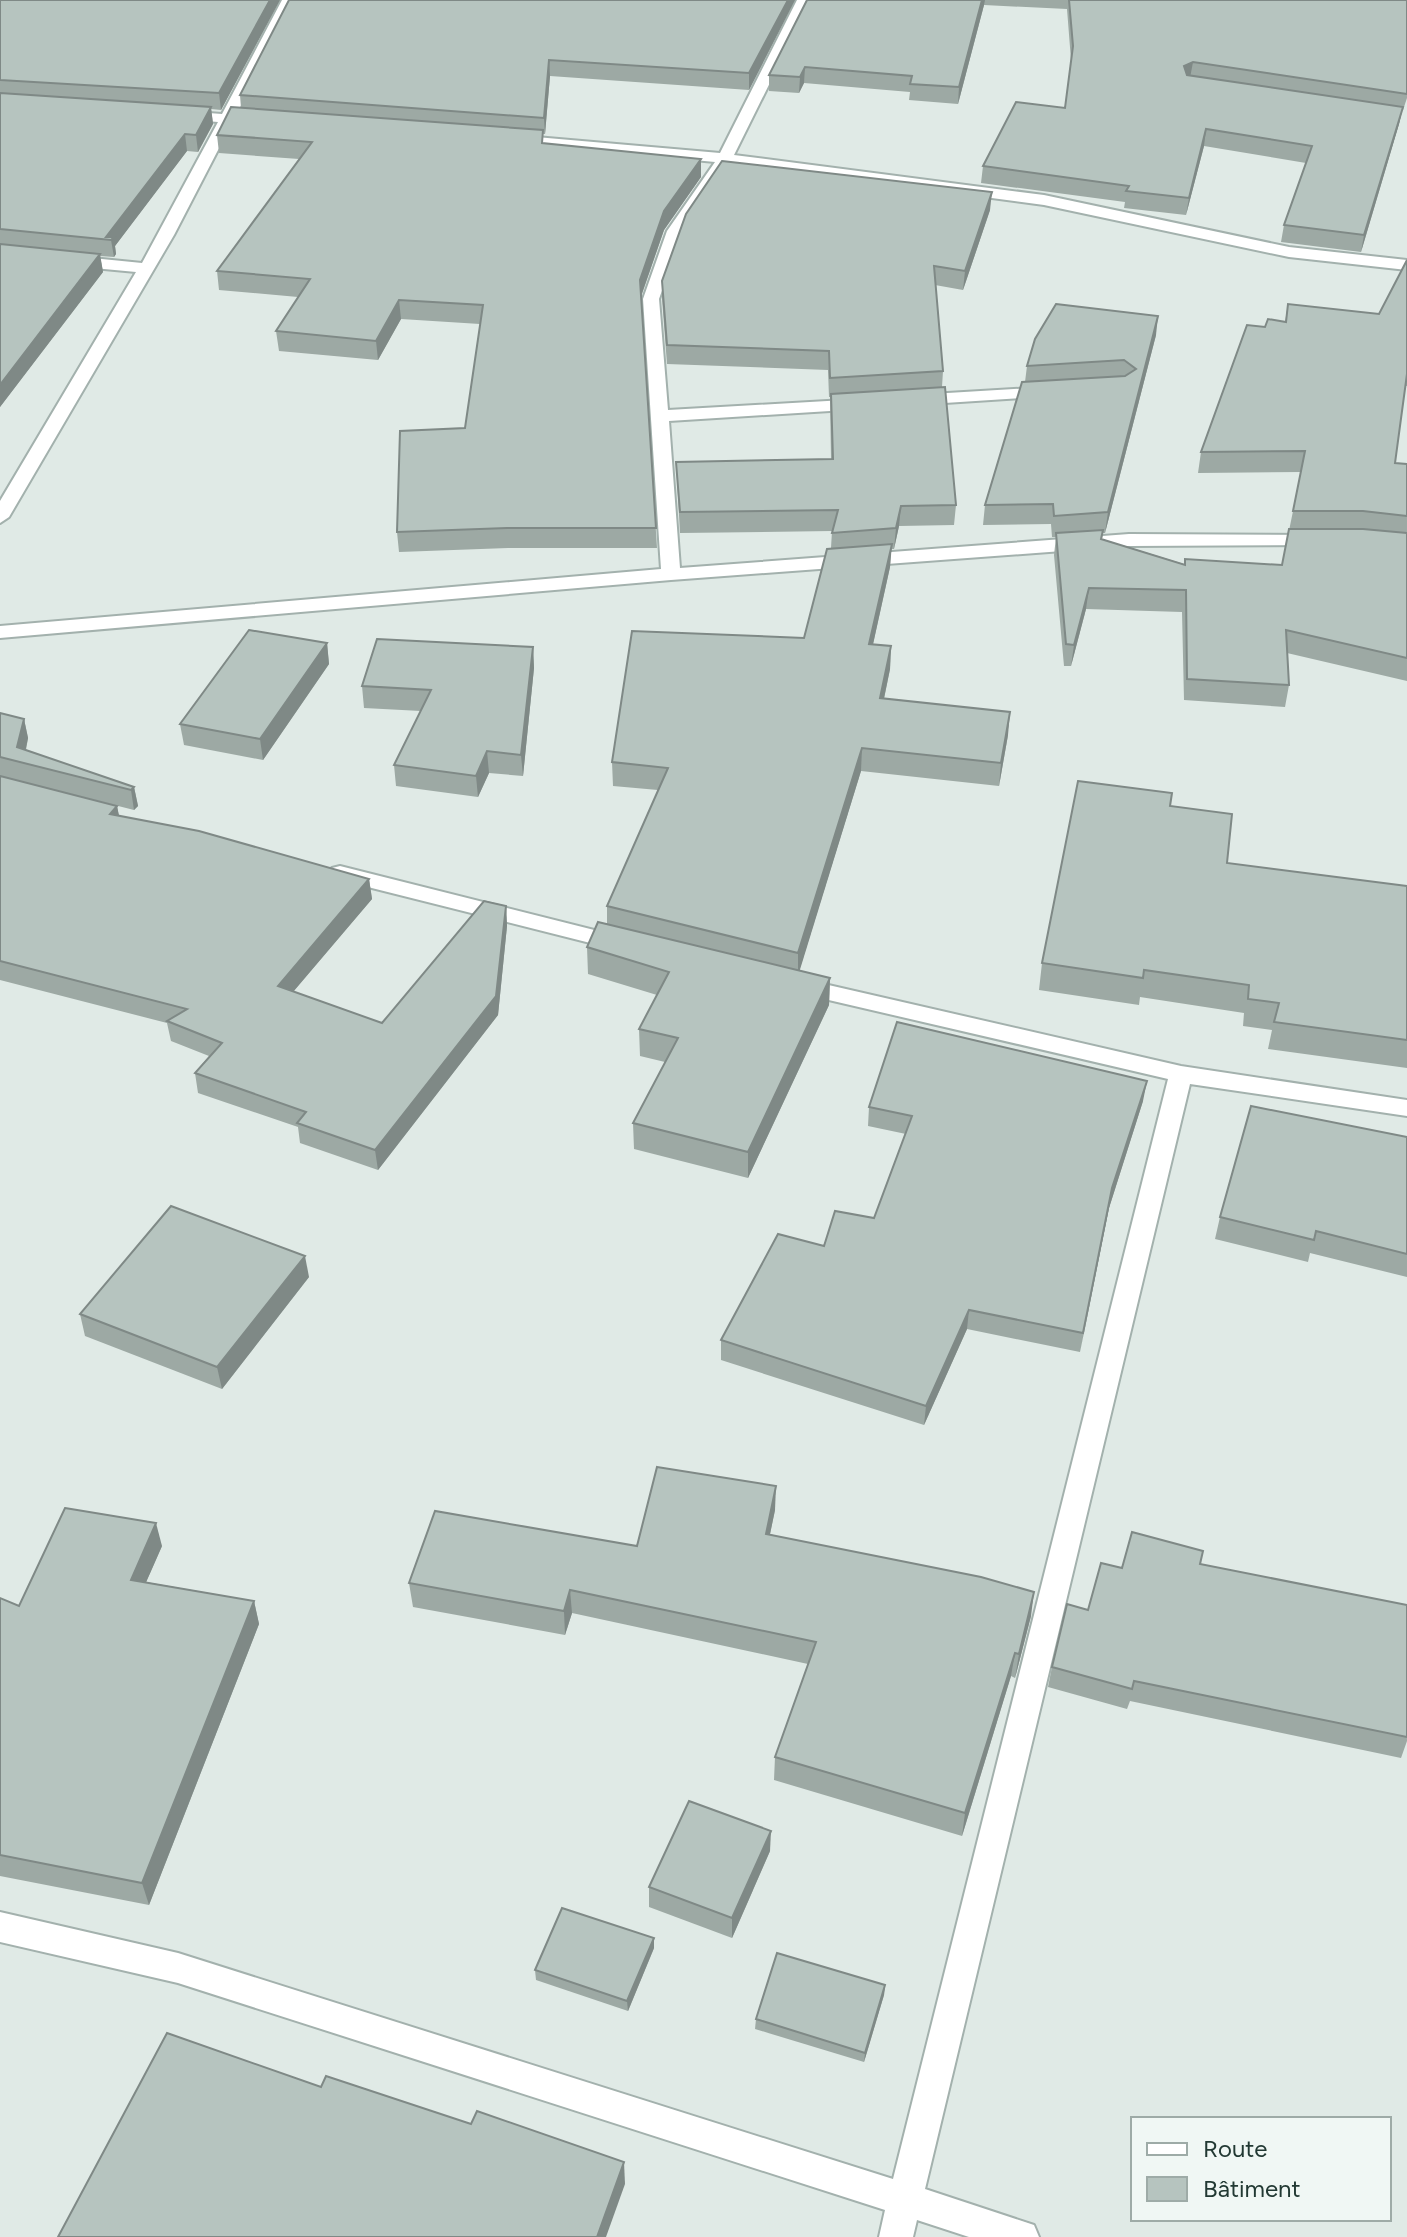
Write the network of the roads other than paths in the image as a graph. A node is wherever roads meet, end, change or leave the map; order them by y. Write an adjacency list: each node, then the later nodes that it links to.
1 (289, 0): 4 (street)
2 (804, 0): 7 (street)
3 (166, 114): 4 (street)
4 (226, 119): 5 (street); 10 (street)
5 (274, 122)
6 (494, 137): 7 (street)
7 (725, 158): 9 (street); 12 (street)
8 (58, 259): 10 (street)
9 (1407, 265)
10 (145, 268): 13 (street)
11 (1074, 391): 12 (street)
12 (660, 416): 15 (street)
13 (0, 517)
14 (1344, 541): 15 (street)
15 (671, 574): 16 (street)
16 (0, 632)
17 (316, 867): 18 (street)
18 (636, 948)
19 (776, 981): 20 (street)
20 (1181, 1074): 21 (street); 23 (street)
21 (1407, 1108)
22 (0, 1927): 23 (street)
23 (903, 2198): 24 (street); 25 (street)
24 (896, 2237)
25 (1022, 2237)

